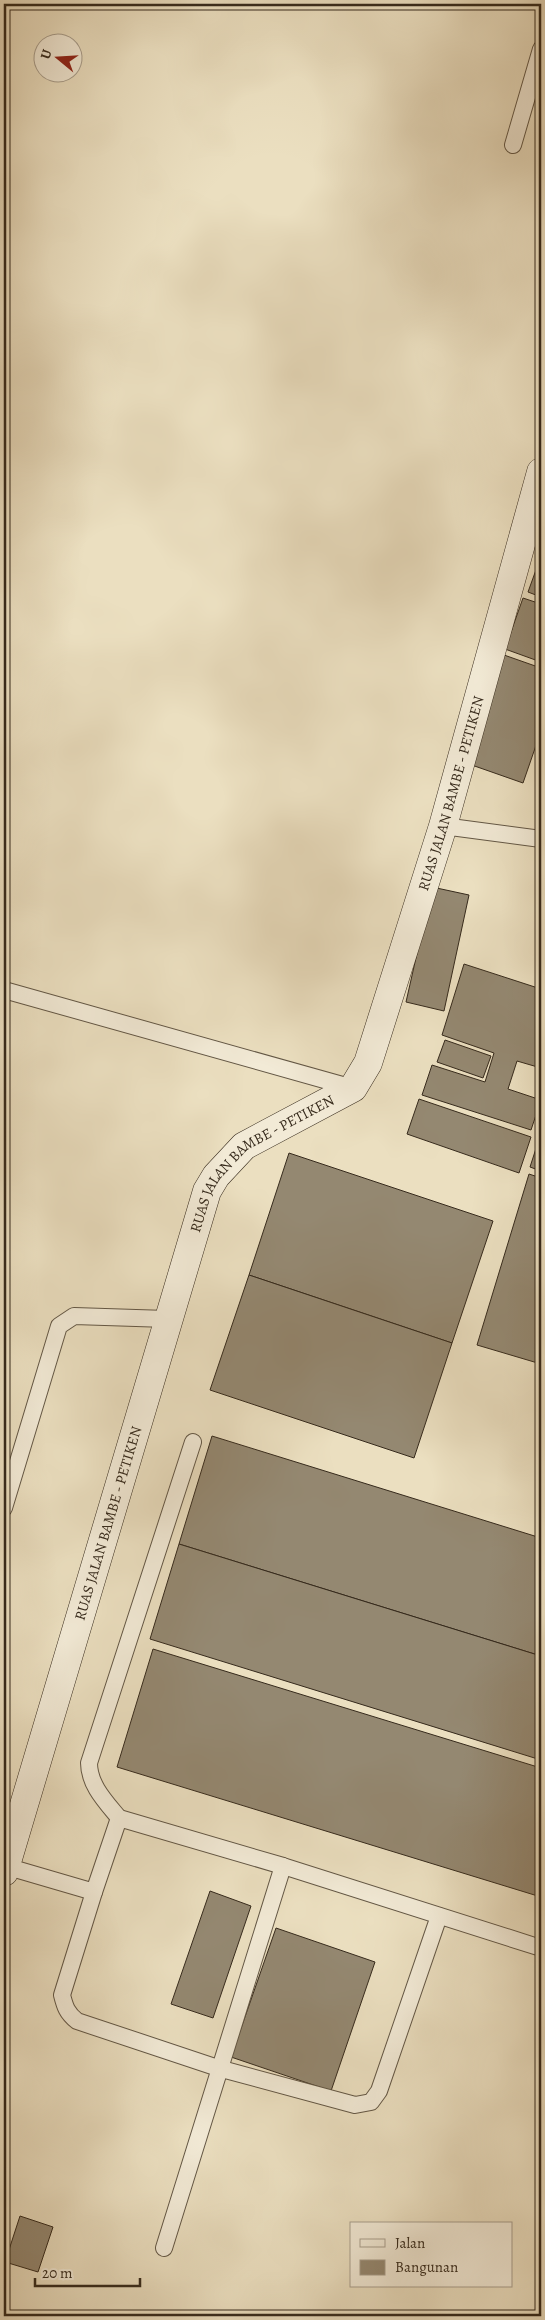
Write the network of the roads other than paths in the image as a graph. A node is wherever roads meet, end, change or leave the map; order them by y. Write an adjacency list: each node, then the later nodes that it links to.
1 (541, 48): 2 (lane)
2 (513, 145)
3 (541, 472): 4 (main road, RUAS JALAN BAMBE - PETIKEN)
4 (535, 518): 5 (main road, RUAS JALAN BAMBE - PETIKEN)
5 (444, 826): 6 (lane); 8 (main road, RUAS JALAN BAMBE - PETIKEN)
6 (541, 839)
7 (4, 990): 8 (lane)
8 (353, 1088): 9 (main road, RUAS JALAN BAMBE - PETIKEN)
9 (167, 1318): 11 (lane); 14 (main road, RUAS JALAN BAMBE - PETIKEN)
10 (193, 1442): 12 (lane)
11 (4, 1508)
12 (119, 1818): 13 (lane); 15 (lane)
13 (284, 1866): 16 (lane); 18 (lane)
14 (5, 1869): 15 (lane)
15 (94, 1892): 18 (lane)
16 (439, 1916): 17 (lane); 18 (lane)
17 (541, 1948)
18 (218, 2068): 19 (lane)
19 (164, 2248)

